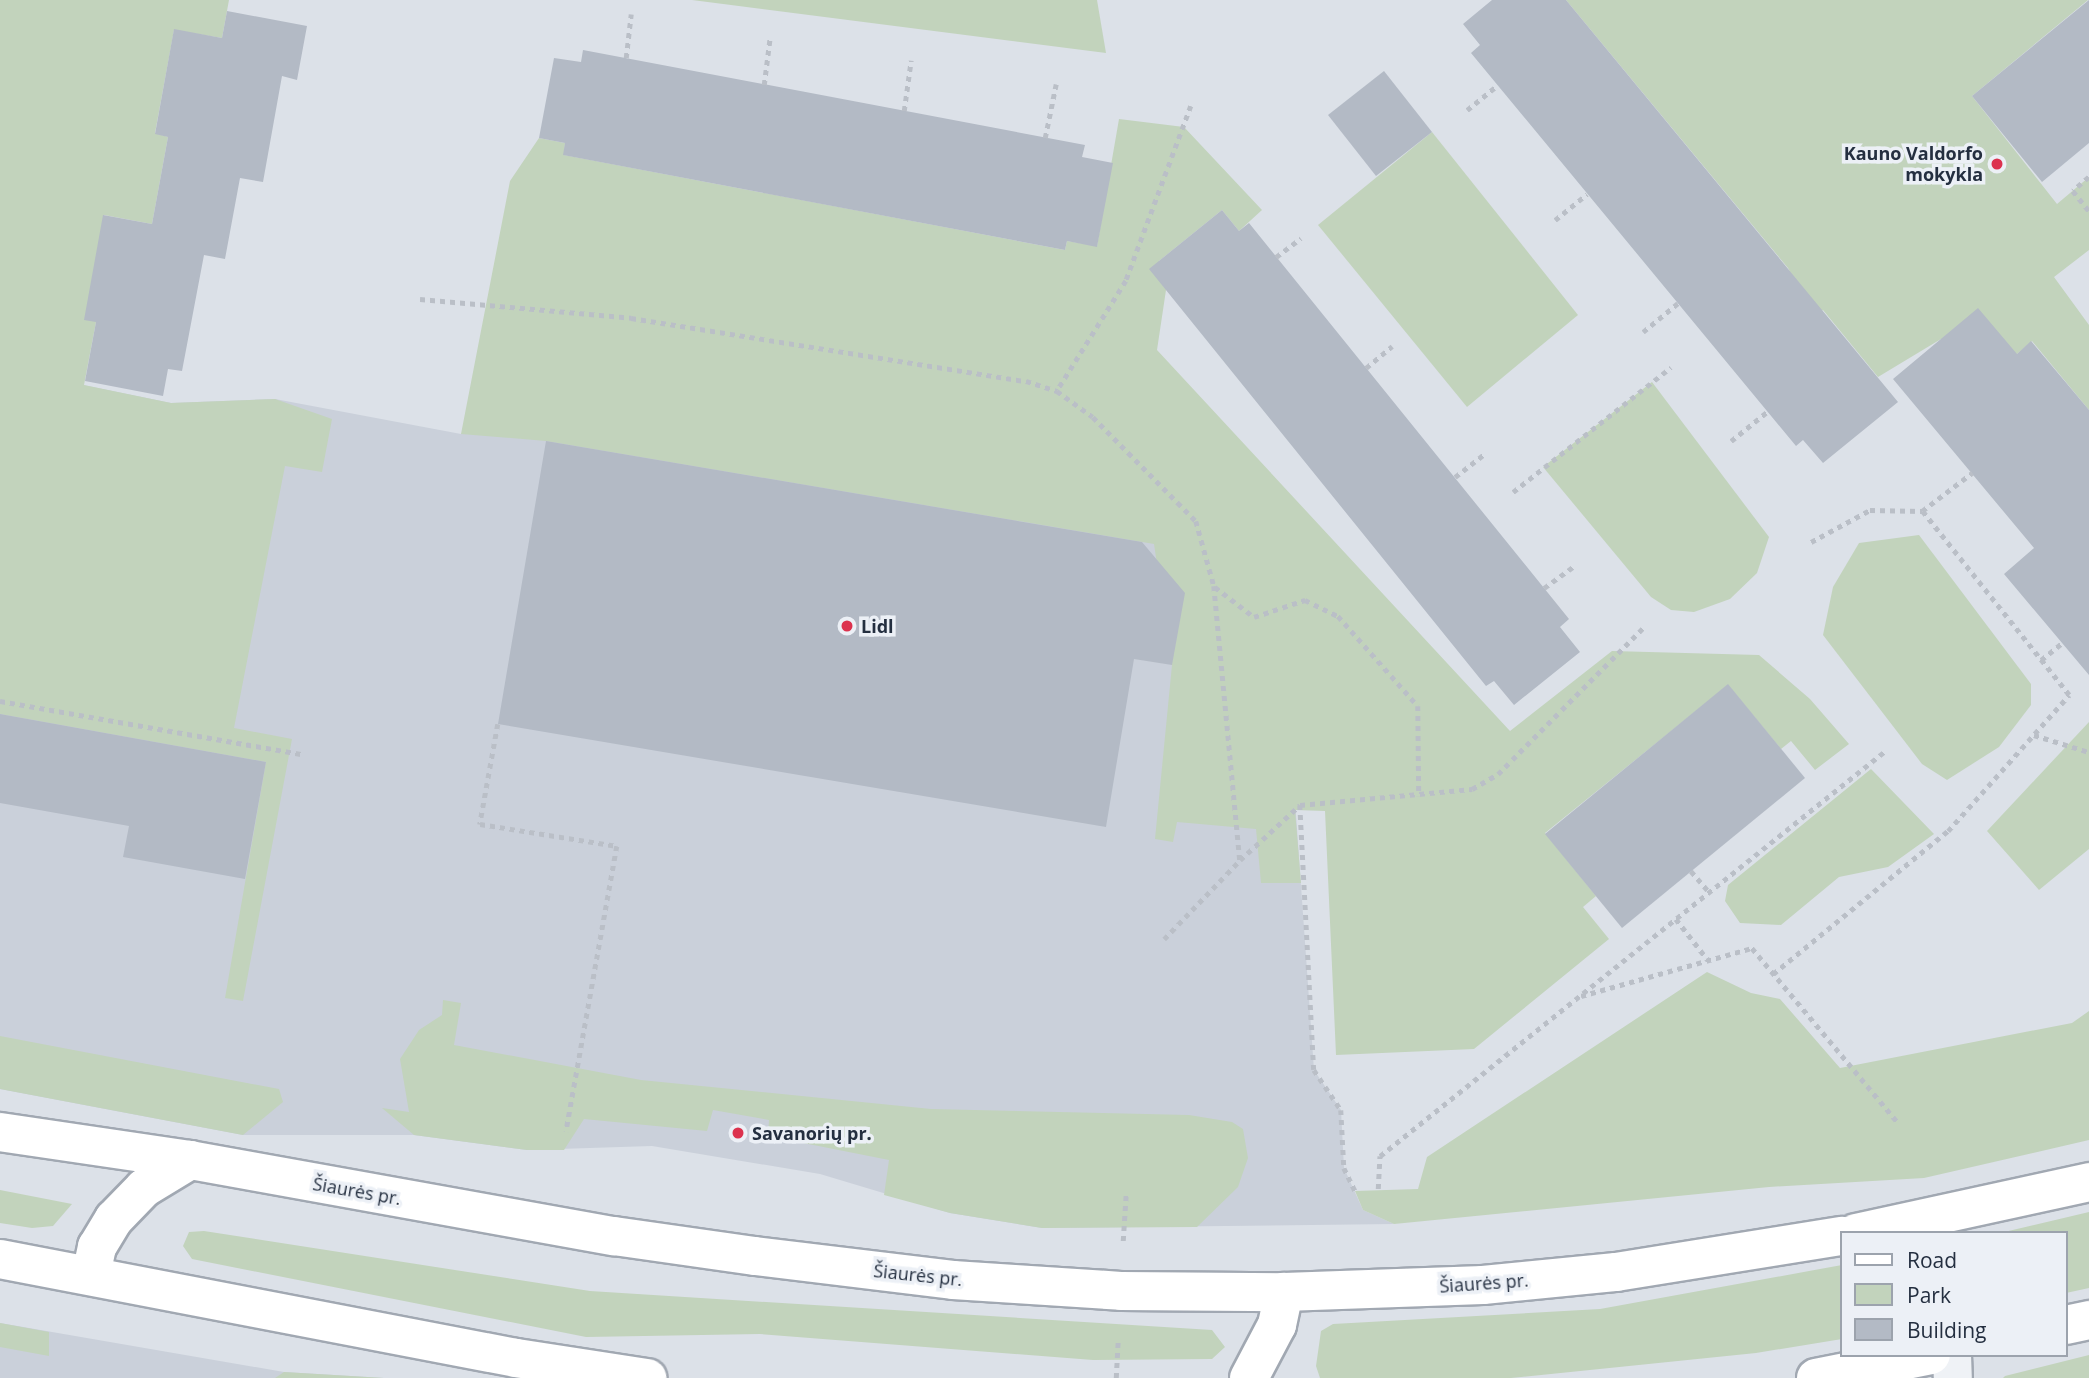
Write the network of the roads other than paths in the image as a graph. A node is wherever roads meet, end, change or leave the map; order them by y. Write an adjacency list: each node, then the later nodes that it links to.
1 (0, 1132): 2 (main road, Šiaurės pr.)
2 (190, 1160): 7 (main road); 8 (main road, Šiaurės pr.)
3 (2089, 1182): 4 (main road)
4 (1866, 1231)
5 (1840, 1236): 8 (main road, Šiaurės pr.)
6 (0, 1259): 7 (main road)
7 (91, 1275): 13 (main road)
8 (1284, 1292): 14 (main road)
9 (2089, 1320): 10 (main road)
10 (2068, 1325)
11 (1921, 1357): 15 (main road)
12 (1952, 1357): 16 (street)
13 (633, 1377)
14 (1249, 1378)
15 (1816, 1378)
16 (1953, 1378)

